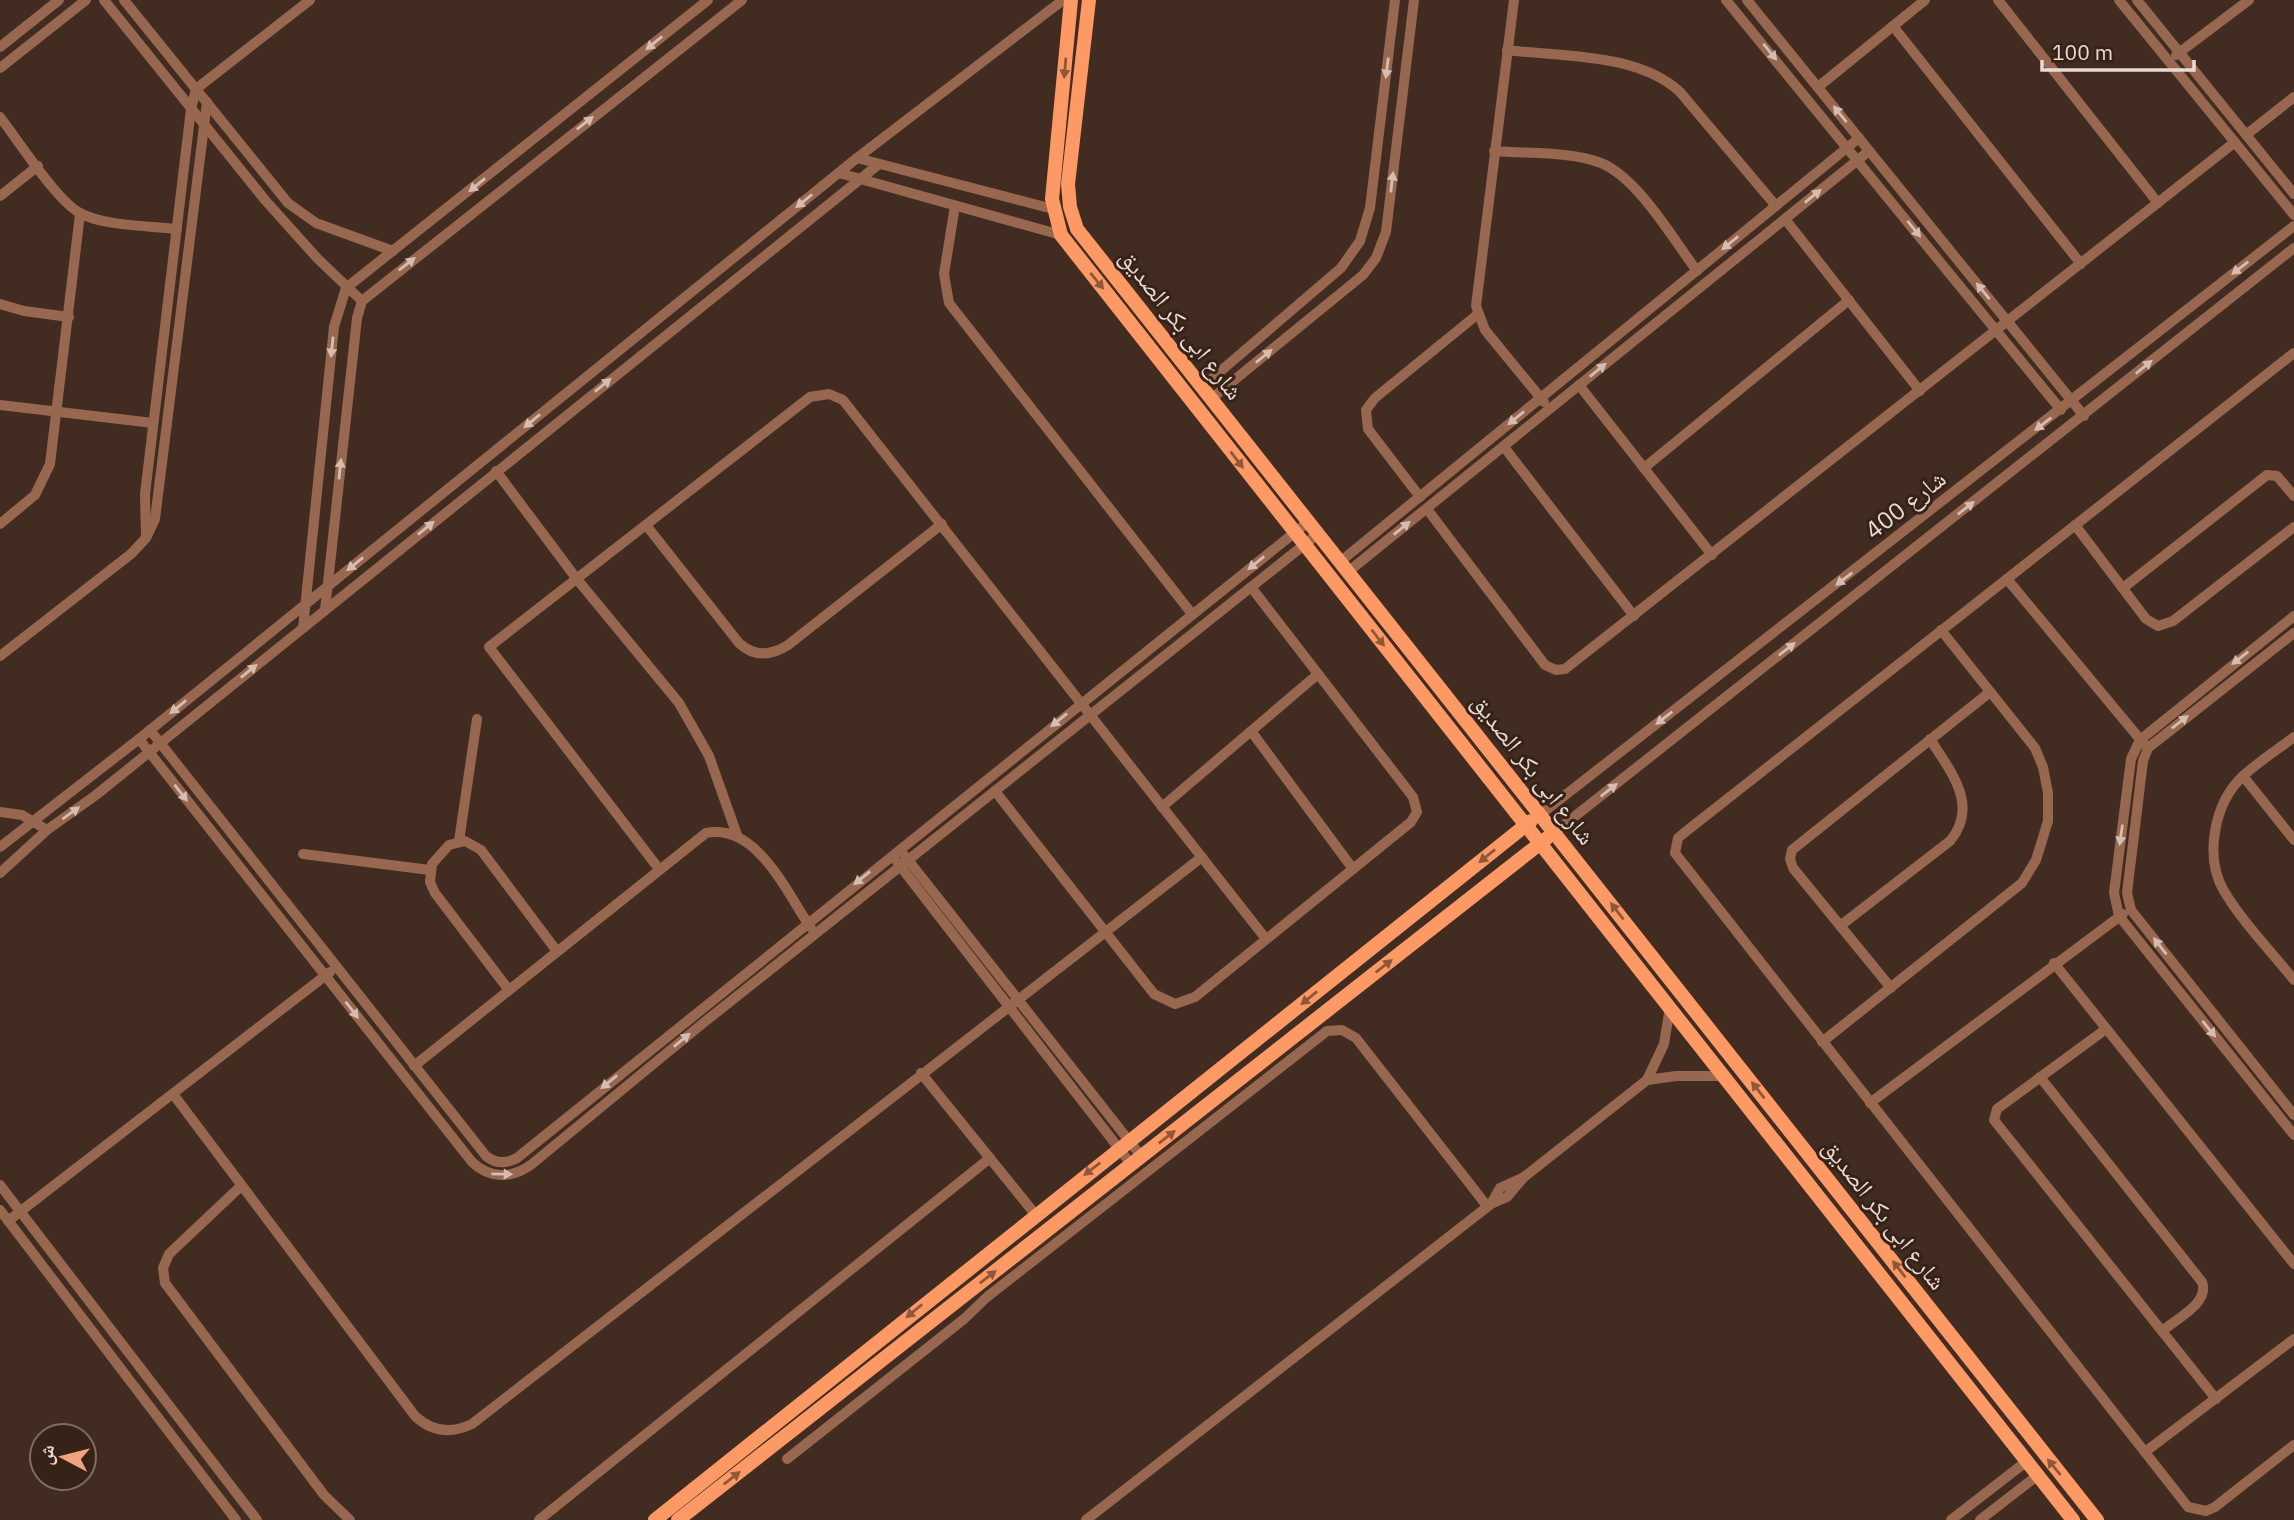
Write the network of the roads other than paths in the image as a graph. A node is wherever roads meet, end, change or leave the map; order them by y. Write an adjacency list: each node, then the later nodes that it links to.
1 (60, 0): 22 (street)
2 (86, 0): 26 (street)
3 (104, 0): 31 (street)
4 (124, 0): 28 (street)
5 (310, 0): 28 (street)
6 (708, 0): 59 (street, one-way to 59)
7 (742, 0): 64 (street, one-way to 7)
8 (1063, 0): 40 (street)
9 (1071, 0): 51 (main road, شارع ابى بكر الصديق, one-way to 51)
10 (1089, 0): 72 (main road, شارع ابى بكر الصديق)
11 (1395, 0): 72 (street, one-way to 72)
12 (1414, 0): 75 (street, one-way to 12)
13 (1514, 0): 23 (street)
14 (1726, 0): 37 (street, one-way to 37)
15 (1747, 0): 27 (street)
16 (1925, 0): 21 (street)
17 (1998, 0): 48 (street)
18 (2119, 0): 25 (street)
19 (2137, 0): 24 (street)
20 (2249, 0): 24 (street)
21 (1893, 26): 27 (street); 60 (street)
22 (0, 47)
23 (1507, 50): 38 (street); 50 (street)
24 (2179, 53): 25 (street); 34 (street)
25 (2168, 61): 36 (street)
26 (0, 68)
27 (1818, 87): 35 (street, one-way to 27)
28 (196, 89): 30 (street); 31 (street)
29 (2294, 97): 34 (street)
30 (207, 102): 33 (street); 59 (street)
31 (191, 109): 33 (street); 56 (street)
32 (0, 117): 43 (street)
33 (204, 125): 62 (street); 97 (street)
34 (2246, 135): 46 (street)
35 (1859, 138): 37 (street); 39 (street)
36 (2235, 142): 48 (street); 53 (street)
37 (1848, 147): 41 (street); 50 (street)
38 (1494, 151): 61 (street); 66 (street)
39 (1869, 151): 41 (street); 68 (street, one-way to 39)
40 (858, 158): 42 (street); 44 (street)
41 (1858, 160): 54 (street, one-way to 41); 69 (street, one-way to 69)
42 (879, 164): 45 (street); 51 (street)
43 (38, 166): 47 (street); 52 (street)
44 (839, 173): 45 (street); 103 (street, one-way to 103)
45 (859, 178): 49 (street); 85 (street, one-way to 45)
46 (2294, 194)
47 (0, 196)
48 (2158, 203): 60 (street)
49 (955, 206): 57 (street); 108 (street)
50 (1776, 206): 61 (street, one-way to 61)
51 (1053, 209): 57 (main road, شارع ابى بكر الصديق)
52 (80, 214): 56 (street); 67 (street)
53 (2294, 215)
54 (1785, 219): 63 (street); 71 (street, one-way to 54)
55 (2294, 226): 76 (street, شارع 400, one-way to 76)
56 (177, 229): 82 (street)
57 (1061, 235): 95 (main road, شارع ابى بكر الصديق, one-way to 95)
58 (2294, 248): 81 (street, شارع 400, one-way to 58)
59 (393, 251): 62 (street)
60 (2081, 264): 68 (street)
61 (1697, 271): 74 (street)
62 (346, 288): 64 (street); 106 (street, one-way to 106)
63 (1849, 300): 73 (street); 84 (street)
64 (362, 301): 103 (street, one-way to 64)
65 (0, 304): 67 (street)
66 (1478, 314): 74 (street); 87 (street)
67 (69, 317): 80 (street)
68 (2007, 322): 69 (street); 76 (street)
69 (1996, 330): 73 (street); 79 (street)
70 (2294, 354): 93 (street)
71 (1579, 385): 78 (street); 84 (street)
72 (1202, 387): 75 (main road, شارع ابى بكر الصديق)
73 (1920, 391): 99 (street)
74 (1541, 398): 78 (street); 87 (street, one-way to 87)
75 (1211, 399): 89 (main road, شارع ابى بكر الصديق)
76 (2072, 401): 79 (street, شارع 400); 81 (street)
77 (0, 405): 80 (street)
78 (1550, 409): 83 (street)
79 (2061, 410): 135 (street, شارع 400, one-way to 135)
80 (58, 412): 82 (street); 90 (street)
81 (2084, 416): 139 (street, شارع 400, one-way to 81)
82 (153, 423): 97 (street)
83 (1503, 447): 88 (street); 109 (street)
84 (1644, 468): 99 (street)
85 (496, 471): 101 (street); 107 (street, one-way to 85)
86 (2294, 496): 105 (street)
87 (1420, 497): 100 (street)
88 (1427, 509): 100 (street, one-way to 88); 109 (street)
89 (1309, 520): 95 (street); 96 (main road, شارع ابى بكر الصديق)
90 (0, 524)
91 (942, 524): 92 (street); 92 (street); 117 (street)
92 (646, 525): 101 (street)
93 (2075, 525): 102 (street); 105 (street)
94 (2294, 527): 105 (street)
95 (1294, 532): 98 (main road, شارع ابى بكر الصديق); 108 (street, one-way to 108)
96 (1319, 533): 98 (street); 100 (main road, شارع ابى بكر الصديق)
97 (146, 538): 114 (street)
98 (1304, 545): 104 (street); 137 (main road, شارع ابى بكر الصديق, one-way to 137)
99 (1712, 555): 109 (street)
100 (1345, 566): 135 (main road, شارع ابى بكر الصديق)
101 (576, 578): 140 (street); 151 (street)
102 (2007, 579): 112 (street); 125 (street)
103 (327, 586): 106 (street); 107 (street)
104 (1251, 587): 115 (street); 118 (street)
105 (2123, 588)
106 (306, 603): 111 (street); 120 (street, one-way to 120)
107 (325, 610): 111 (street)
108 (1192, 614): 117 (street)
109 (1634, 616)
110 (2294, 616): 125 (street, one-way to 125)
111 (303, 628): 126 (street, one-way to 111)
112 (1941, 630): 116 (street); 172 (street)
113 (2294, 633): 127 (street, one-way to 113)
114 (0, 656)
115 (1318, 674): 121 (street); 152 (street)
116 (1990, 692): 124 (street); 167 (street)
117 (1081, 703): 118 (street); 146 (street, one-way to 146)
118 (1091, 715): 132 (street); 133 (street)
119 (477, 719): 142 (street)
120 (150, 730): 123 (street); 126 (street)
121 (1251, 731): 133 (street); 152 (street)
122 (2294, 737): 131 (street)
123 (139, 739): 128 (street); 136 (street)
124 (1930, 739): 158 (street); 158 (street)
125 (2140, 740): 127 (street); 156 (street, one-way to 156)
126 (160, 743): 128 (street); 129 (street)
127 (2148, 748): 155 (street)
128 (149, 752): 130 (street); 138 (street, one-way to 128)
129 (177, 764): 130 (street); 143 (street)
130 (166, 772): 147 (street, one-way to 147)
131 (2243, 776): 141 (street); 166 (street)
132 (995, 791): 150 (street); 159 (street)
133 (1162, 807): 149 (street)
134 (0, 812): 136 (street)
135 (1541, 814): 137 (main road); 139 (main road, شارع ابى بكر الصديق)
136 (33, 820): 138 (street); 145 (street)
137 (1526, 825): 144 (main road, شارع ابى بكر الصديق); 182 (main road, one-way to 182)
138 (47, 830): 154 (street)
139 (1555, 832): 144 (main road); 193 (main road, شارع ابى بكر الصديق, one-way to 139)
140 (737, 835): 151 (street); 157 (street)
141 (2294, 840)
142 (459, 841): 153 (street); 162 (street)
143 (239, 844): 147 (street); 164 (street)
144 (1540, 844): 170 (main road, شارع ابى بكر الصديق); 184 (main road, one-way to 144)
145 (0, 847)
146 (895, 851): 150 (street); 157 (street, one-way to 157)
147 (228, 852): 165 (street)
148 (303, 854): 153 (street)
149 (1202, 857): 159 (street); 161 (street)
150 (904, 863): 160 (street); 169 (street)
151 (659, 869): 162 (street)
152 (1353, 869): 161 (street)
153 (430, 870): 168 (street)
154 (0, 873)
155 (2131, 909): 156 (street); 180 (street, one-way to 155)
156 (2119, 916): 163 (street); 181 (street, one-way to 181)
157 (807, 922): 160 (street); 173 (street, one-way to 173)
158 (1840, 926): 167 (street)
159 (1105, 932): 161 (street); 169 (street)
160 (815, 934): 165 (street, one-way to 160)
161 (1266, 939)
162 (556, 950): 168 (street)
163 (2054, 963): 171 (street); 179 (street)
164 (336, 968): 165 (street); 173 (street)
165 (325, 976): 178 (street)
166 (2294, 980)
167 (1891, 988): 172 (street)
168 (508, 989): 173 (street)
169 (1014, 1002): 174 (street); 182 (street)
170 (1670, 1007): 175 (main road, شارع ابى بكر الصديق); 177 (street)
171 (2106, 1029): 176 (street); 192 (street)
172 (1822, 1042): 179 (street)
173 (414, 1066)
174 (921, 1073): 183 (street); 186 (street)
175 (1725, 1076): 177 (street); 194 (main road, شارع ابى بكر الصديق)
176 (2040, 1077): 195 (street); 195 (street)
177 (1647, 1080): 187 (street)
178 (173, 1094): 186 (street); 189 (street)
179 (1870, 1103): 199 (street)
180 (2294, 1115)
181 (2294, 1135)
182 (1125, 1144): 184 (street); 190 (main road, one-way to 190)
183 (990, 1158): 190 (street); 206 (street)
184 (1136, 1160): 208 (main road, one-way to 184)
185 (0, 1185): 189 (street)
186 (241, 1186): 205 (street)
187 (1489, 1205): 200 (street); 209 (street)
188 (0, 1210): 191 (street)
189 (20, 1212): 191 (street); 204 (street)
190 (1035, 1214): 207 (main road, one-way to 207)
191 (8, 1221): 203 (street)
192 (2294, 1264)
193 (1914, 1288): 194 (main road); 213 (main road, شارع ابى بكر الصديق, one-way to 193)
194 (1900, 1299): 201 (main road, شارع ابى بكر الصديق)
195 (2162, 1331): 197 (street)
196 (2294, 1339): 197 (street)
197 (2216, 1398): 199 (street)
198 (2294, 1445): 199 (street)
199 (2145, 1452)
200 (787, 1459)
201 (2027, 1461): 202 (main road, شارع ابى بكر الصديق); 210 (street)
202 (2038, 1475): 211 (street); 212 (main road, شارع ابى بكر الصديق)
203 (236, 1520)
204 (257, 1520)
205 (349, 1520)
206 (539, 1520)
207 (655, 1520)
208 (678, 1520)
209 (1086, 1520)
210 (1951, 1520)
211 (1980, 1520)
212 (2073, 1520)
213 (2097, 1520)

